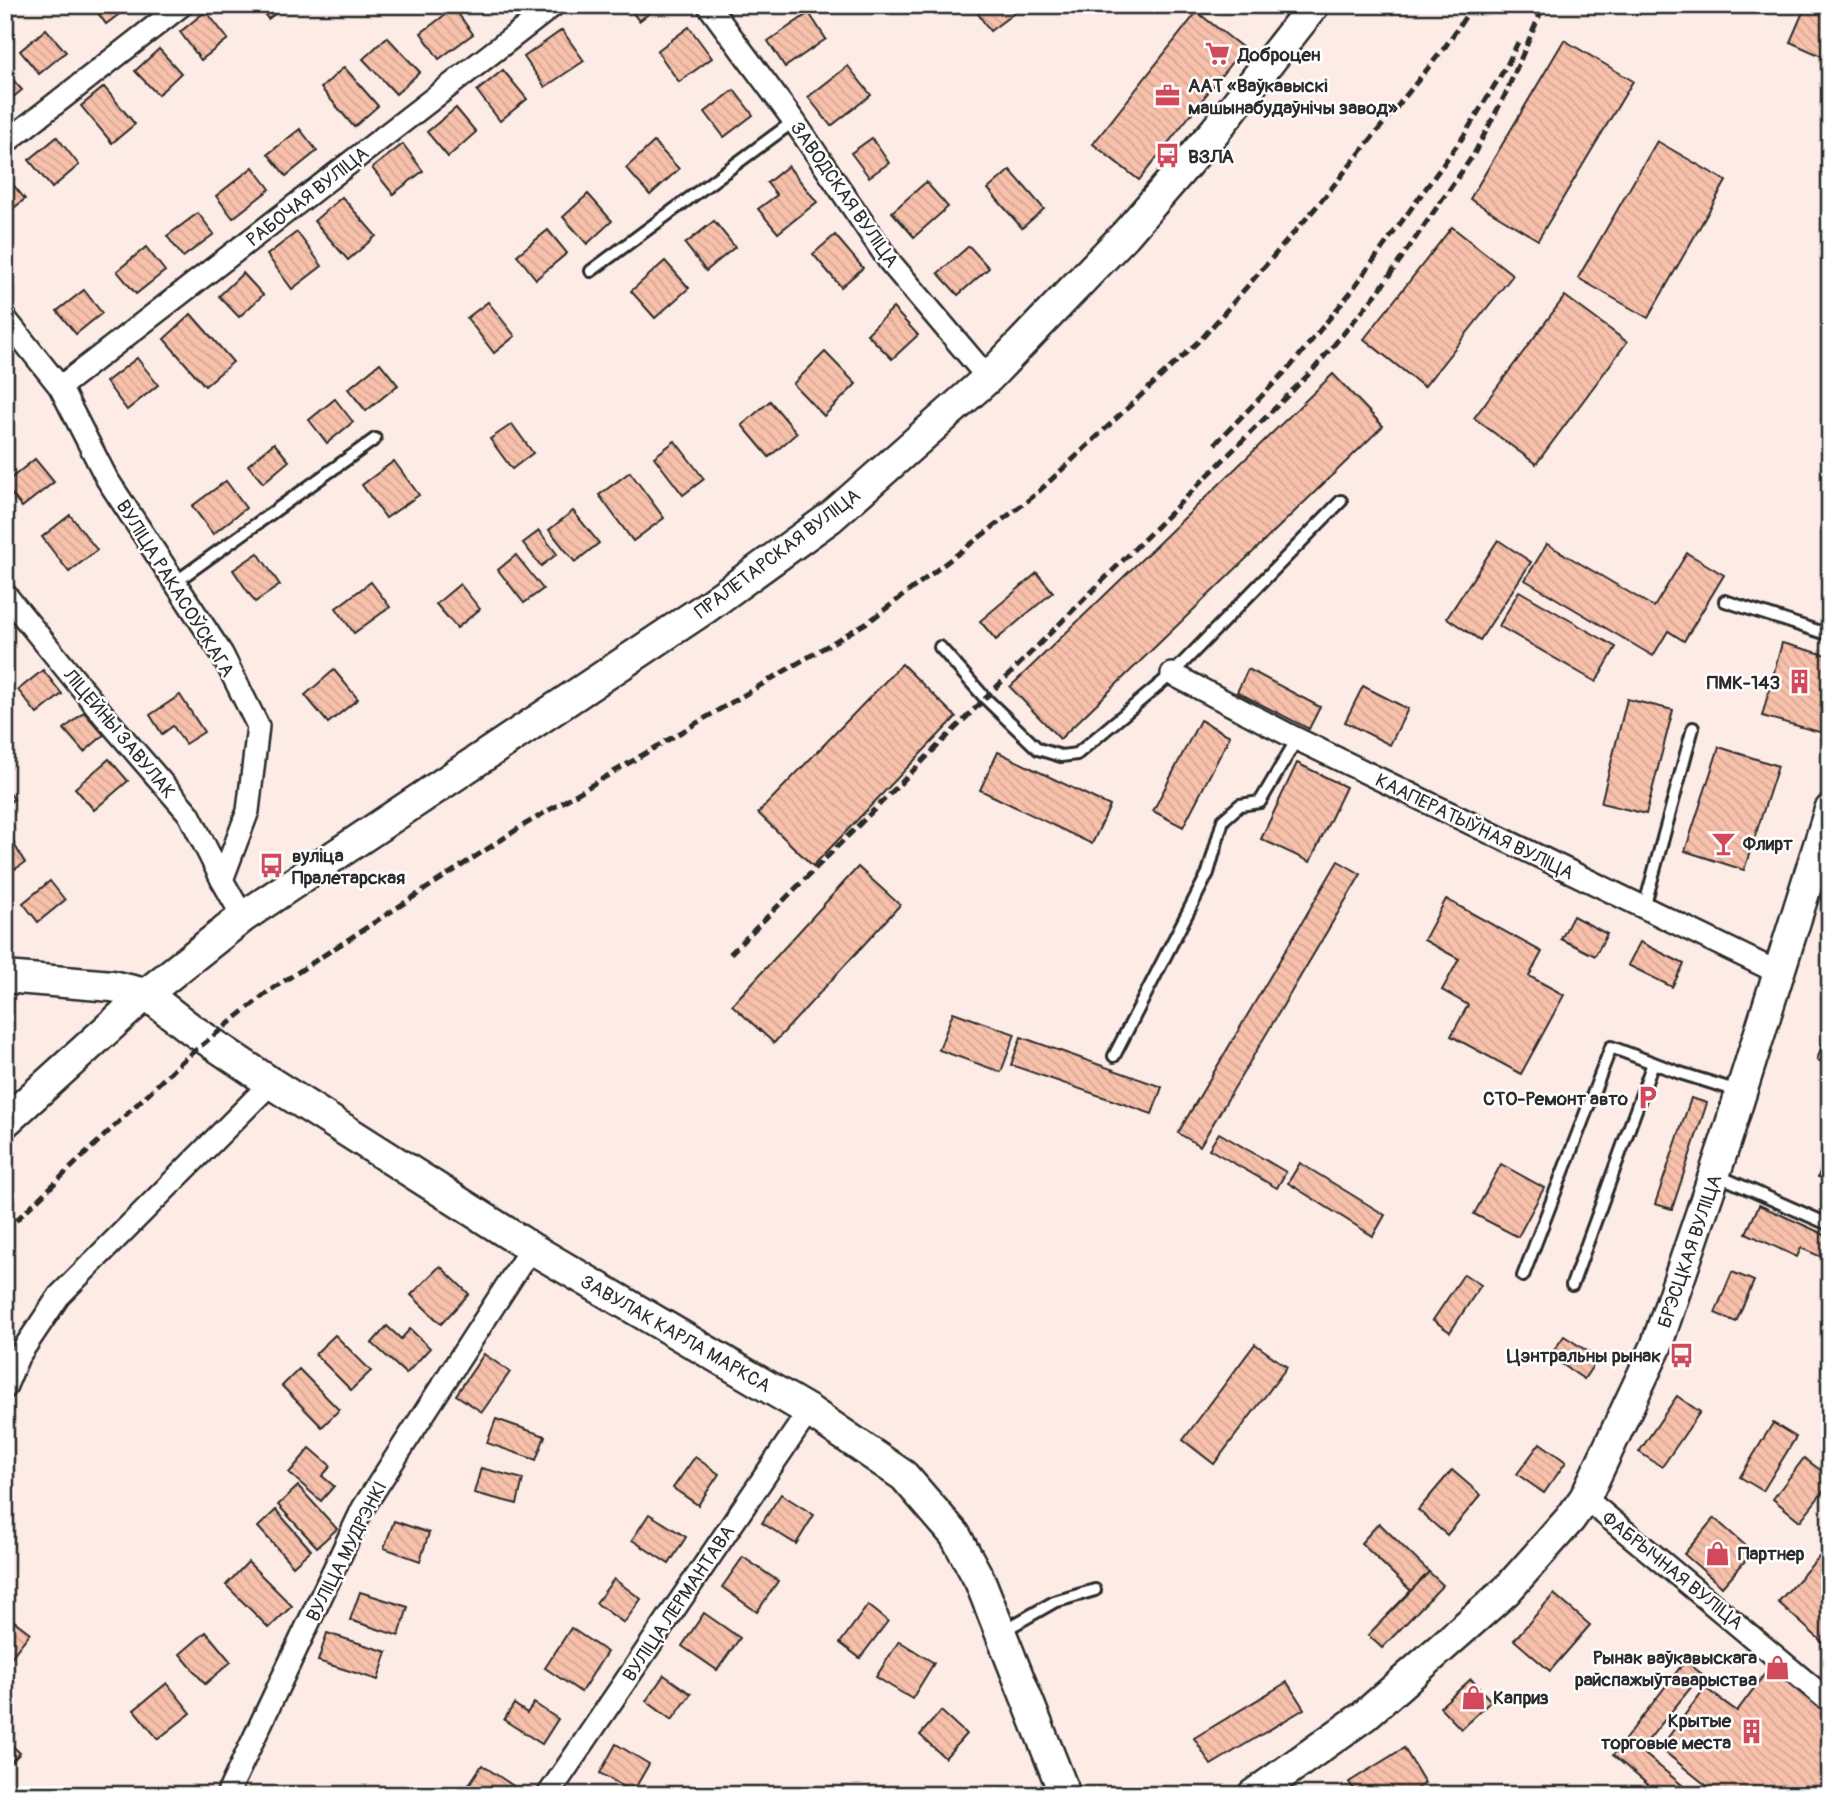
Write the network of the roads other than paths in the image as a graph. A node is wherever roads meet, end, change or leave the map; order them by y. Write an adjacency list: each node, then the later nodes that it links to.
1 (182, 5): 6 (street)
2 (554, 5): 10 (street, РАБОЧАЯ ВУЛІЦА)
3 (708, 5): 5 (street, ЗАВОДСКАЯ ВУЛІЦА)
4 (1310, 7): 9 (street, ПРАЛЕТАРСКАЯ ВУЛІЦА)
5 (793, 121): 7 (lane); 9 (street, ЗАВОДСКАЯ ВУЛІЦА)
6 (5, 143)
7 (591, 271)
8 (5, 318): 10 (street, ВУЛІЦА РАКАСОЎСКАГА)
9 (988, 379): 24 (street, ПРАЛЕТАРСКАЯ ВУЛІЦА)
10 (60, 387): 13 (street, ВУЛІЦА РАКАСОЎСКАГА)
11 (375, 439): 13 (lane)
12 (1341, 501): 18 (lane)
13 (174, 583): 22 (street, ВУЛІЦА РАКАСОЎСКАГА)
14 (5, 594): 22 (street, ЛІЦЕЙНЫ ЗАВУЛАК)
15 (1725, 601): 16 (lane)
16 (1830, 635)
17 (940, 648): 18 (lane)
18 (1172, 674): 20 (street, КААПЕРАТЫЎНАЯ ВУЛІЦА)
19 (1693, 728): 23 (lane)
20 (1297, 739): 23 (street, КААПЕРАТЫЎНАЯ ВУЛІЦА); 28 (lane)
21 (1830, 810): 25 (street, БРЭСЦКАЯ ВУЛІЦА)
22 (222, 880): 24 (street)
23 (1644, 908): 25 (street, КААПЕРАТЫЎНАЯ ВУЛІЦА)
24 (243, 917): 27 (street, ПРАЛЕТАРСКАЯ ВУЛІЦА)
25 (1779, 973): 31 (street, БРЭСЦКАЯ ВУЛІЦА)
26 (6, 976): 27 (street)
27 (145, 994): 30 (street, ЗАВУЛАК КАРЛА МАРКСА); 32 (street, ПРАЛЕТАРСКАЯ ВУЛІЦА)
28 (1114, 1056)
29 (1654, 1063): 31 (lane); 36 (lane); 37 (lane)
30 (271, 1083): 35 (street, ЗАВУЛАК КАРЛА МАРКСА); 38 (street)
31 (1741, 1092): 33 (street, БРЭСЦКАЯ ВУЛІЦА)
32 (5, 1122)
33 (1715, 1174): 34 (lane); 40 (street, БРЭСЦКАЯ ВУЛІЦА)
34 (1830, 1225)
35 (531, 1248): 39 (street, ЗАВУЛАК КАРЛА МАРКСА); 44 (street, ВУЛІЦА МУДРЭНКІ)
36 (1523, 1276)
37 (1572, 1285)
38 (5, 1388)
39 (809, 1410): 42 (street, ЗАВУЛАК КАРЛА МАРКСА); 45 (street, ВУЛІЦА ЛЕРМАНТАВА)
40 (1585, 1498): 43 (street, ФАБРЫЧНАЯ ВУЛІЦА); 47 (street, БРЭСЦКАЯ ВУЛІЦА)
41 (1095, 1590): 42 (lane)
42 (1000, 1633): 46 (street, ЗАВУЛАК КАРЛА МАРКСА)
43 (1824, 1697)
44 (227, 1795)
45 (548, 1795)
46 (1065, 1795)
47 (1253, 1795)

